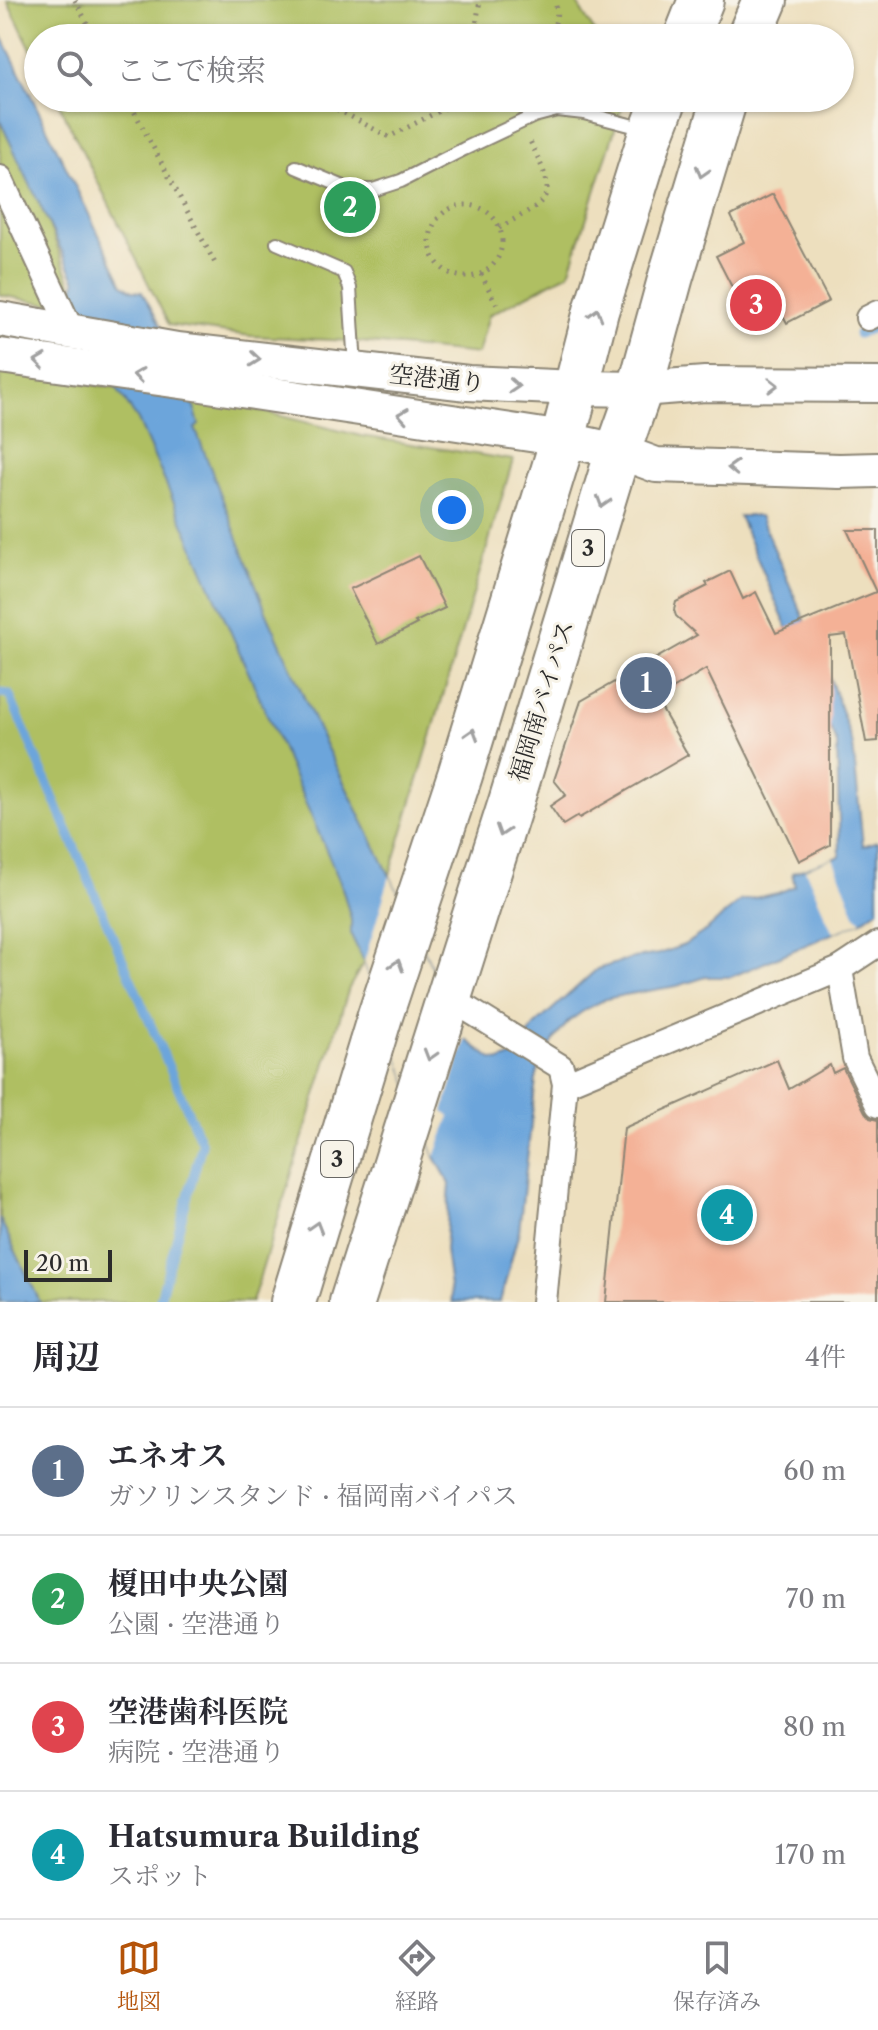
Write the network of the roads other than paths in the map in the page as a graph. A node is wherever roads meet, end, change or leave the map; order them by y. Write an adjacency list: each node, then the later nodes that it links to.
1 (701, 0): 3 (highway)
2 (765, 0): 4 (highway)
3 (692, 24)
4 (755, 24)
5 (549, 112): 9 (lane)
6 (575, 112): 8 (lane)
7 (721, 112): 18 (highway, 福岡南バイパス / 3, one-way to 18)
8 (659, 115): 17 (highway, 3, one-way to 8)
9 (296, 167)
10 (0, 178): 13 (street)
11 (277, 243): 15 (lane)
12 (0, 319): 13 (street, 空港通り)
13 (72, 332): 15 (street, 空港通り, one-way to 15)
14 (0, 356): 19 (street, one-way to 14)
15 (355, 370): 17 (street, 空港通り, one-way to 17)
16 (878, 385): 18 (street, 空港通り, one-way to 16)
17 (576, 388): 18 (street, 空港通り); 19 (highway, 3)
18 (640, 389): 20 (highway, 福岡南バイパス / 3)
19 (563, 439): 20 (street); 27 (highway, 3, one-way to 19)
20 (618, 451): 21 (street, one-way to 20); 24 (highway, 福岡南バイパス / 3, one-way to 24)
21 (878, 470)
22 (878, 944): 23 (street)
23 (840, 969): 25 (street); 26 (street)
24 (448, 997): 25 (street); 28 (highway, 福岡南バイパス / 3, one-way to 28)
25 (565, 1084): 29 (street)
26 (878, 1105)
27 (293, 1302)
28 (352, 1302)
29 (544, 1302)

